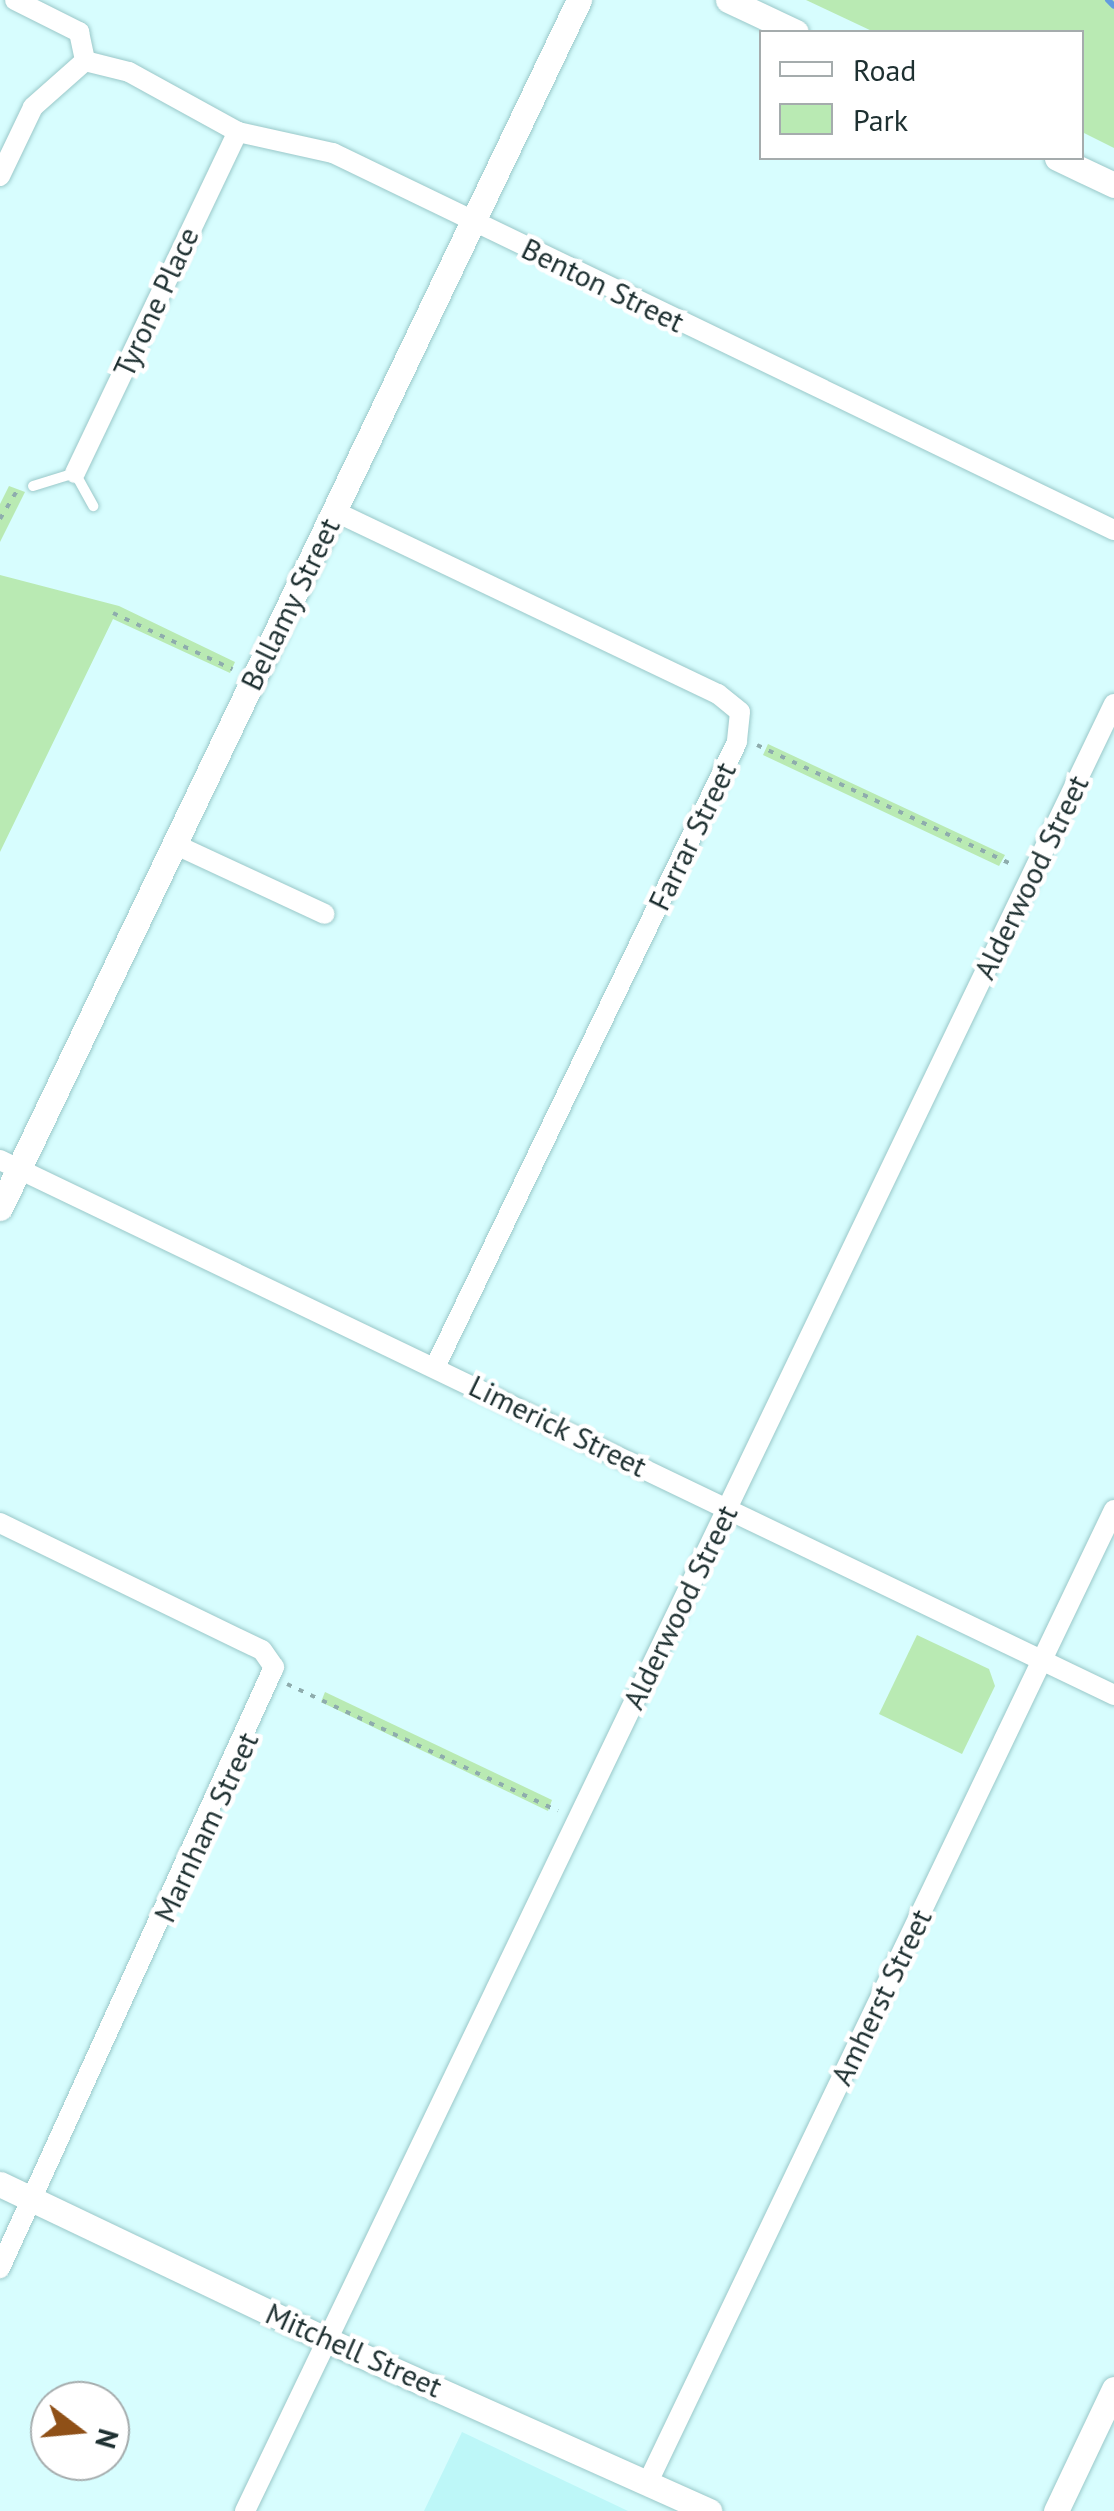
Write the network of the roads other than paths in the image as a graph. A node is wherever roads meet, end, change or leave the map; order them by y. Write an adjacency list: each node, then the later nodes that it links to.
1 (14, 0): 5 (street)
2 (579, 0): 10 (street, Bellamy Street)
3 (728, 0): 4 (street)
4 (792, 30)
5 (85, 61): 6 (street, Benton Street); 8 (street)
6 (238, 132): 10 (street, Benton Street); 11 (street, Tyrone Place)
7 (1061, 160): 9 (street)
8 (0, 176)
9 (1114, 184)
10 (472, 221): 14 (street, Bellamy Street); 15 (street, Benton Street)
11 (75, 473): 12 (lane); 13 (lane)
12 (33, 486)
13 (93, 506)
14 (334, 511): 17 (street, Bellamy Street); 21 (street, Farrar Street)
15 (1114, 530)
16 (1114, 704): 22 (street, Alderwood Street)
17 (174, 844): 18 (street); 19 (street, Bellamy Street)
18 (325, 914)
19 (10, 1164): 20 (street, Bellamy Street); 21 (street, Limerick Street)
20 (0, 1208)
21 (436, 1367): 22 (street, Limerick Street)
22 (727, 1508): 25 (street, Limerick Street); 30 (street, Alderwood Street)
23 (1114, 1510): 25 (street, Amherst Street)
24 (0, 1523): 28 (street, Marnham Street)
25 (1042, 1661): 26 (street, Limerick Street); 32 (street, Amherst Street)
26 (1114, 1695)
27 (0, 2184): 28 (street, Mitchell Street)
28 (32, 2199): 29 (street, Marnham Street); 30 (street, Mitchell Street)
29 (0, 2268)
30 (327, 2340): 32 (street, Mitchell Street); 33 (street, Alderwood Street)
31 (1114, 2389): 35 (street)
32 (648, 2482): 34 (street, Mitchell Street)
33 (245, 2511)
34 (710, 2511)
35 (1056, 2511)

